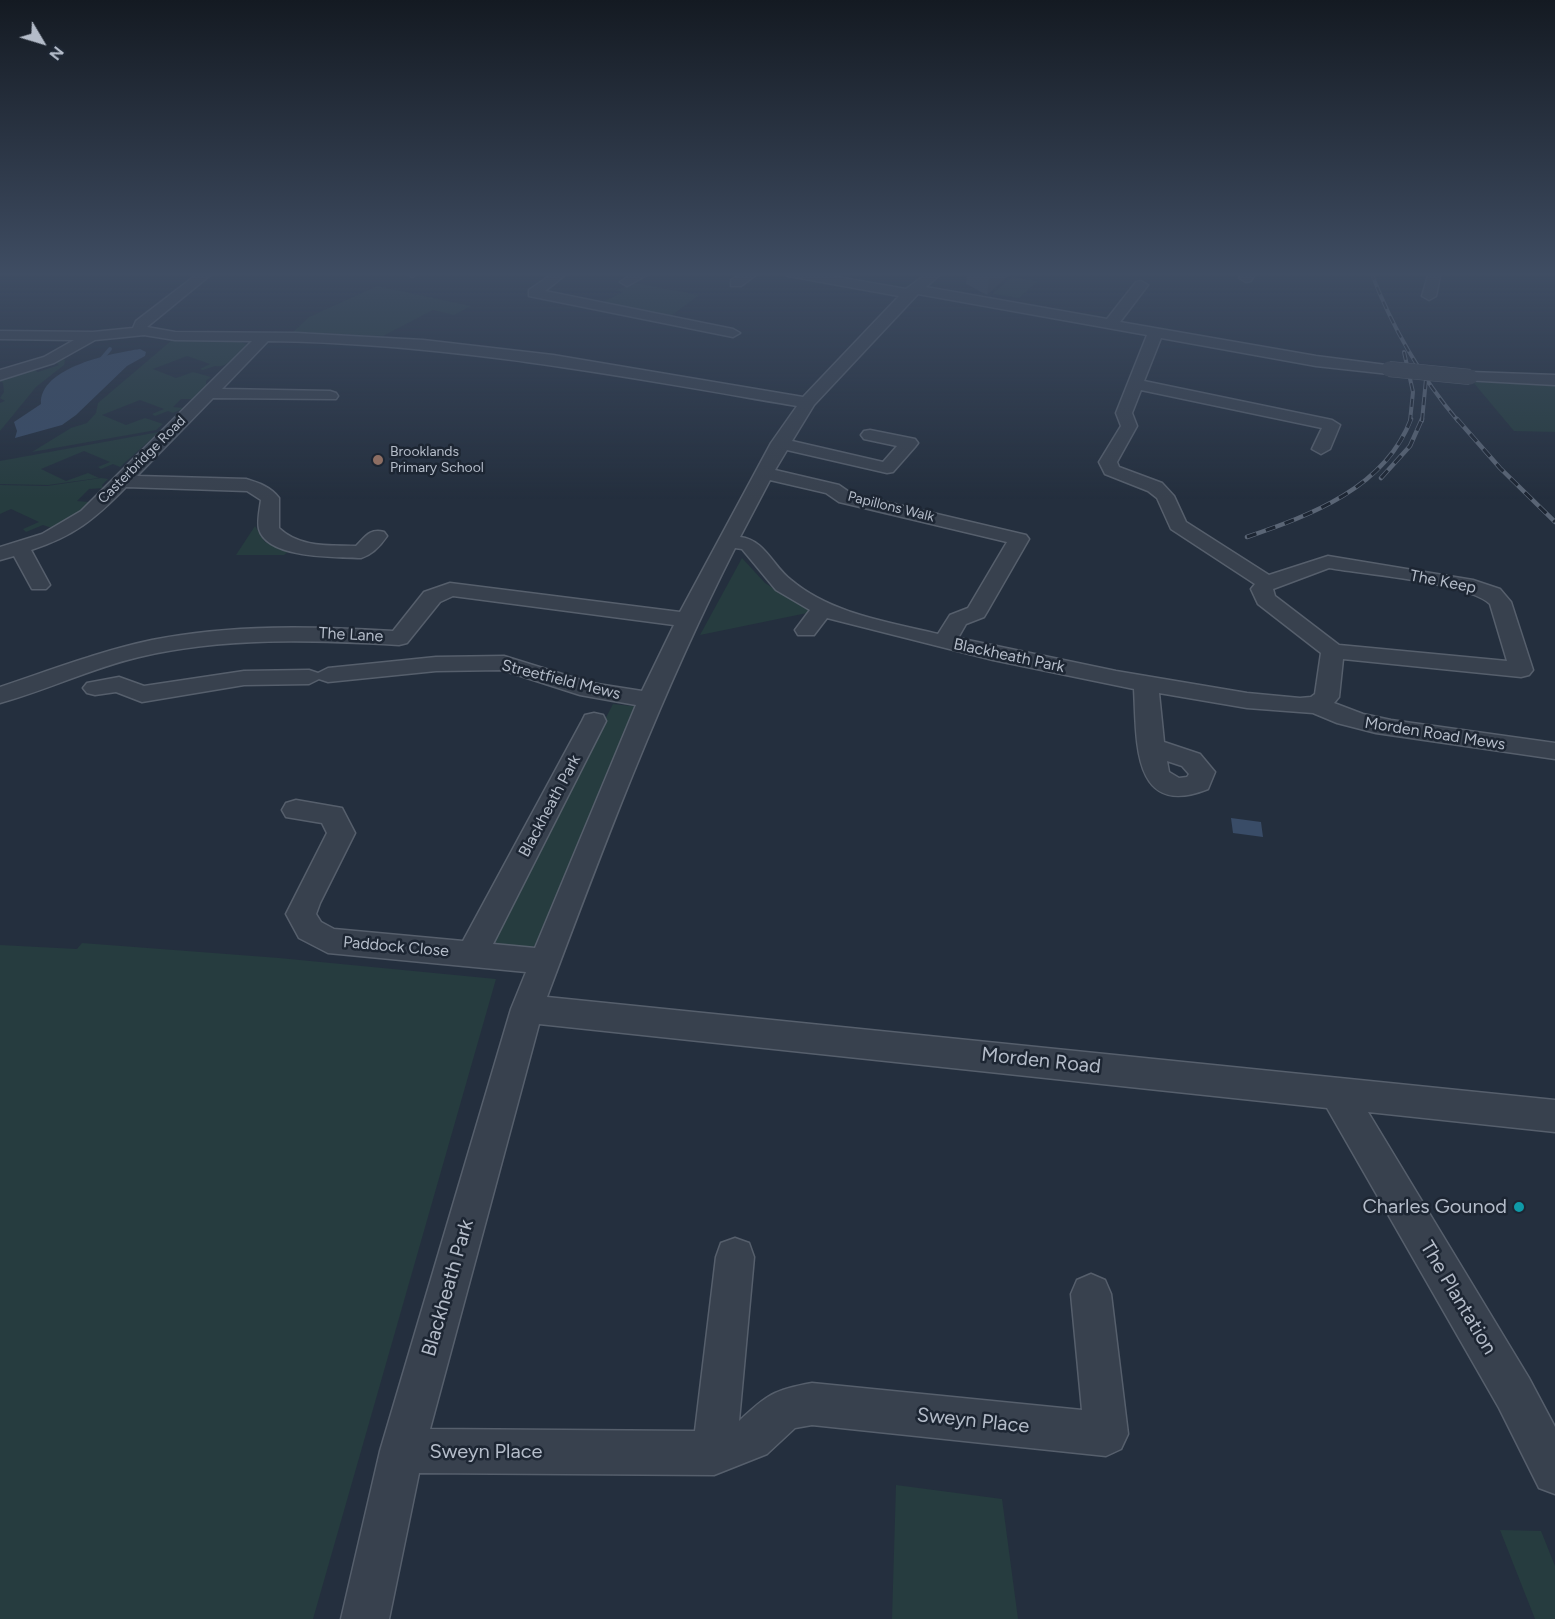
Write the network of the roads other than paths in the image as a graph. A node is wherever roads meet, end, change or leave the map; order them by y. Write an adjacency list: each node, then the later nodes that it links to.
1 (8, 348): 8 (street)
2 (72, 348): 8 (street)
3 (254, 348): 12 (street, Casterbridge Road)
4 (453, 348): 14 (street)
5 (859, 348): 14 (street, Blackheath Park)
6 (1150, 348): 11 (street)
7 (1242, 348): 10 (street, bridge)
8 (49, 360): 9 (street)
9 (0, 375)
10 (1555, 380)
11 (1135, 384): 17 (street); 23 (street)
12 (209, 393): 13 (street); 19 (street, Casterbridge Road)
13 (330, 396)
14 (807, 403): 16 (street, Blackheath Park)
15 (870, 435): 16 (street)
16 (780, 443): 18 (street, Blackheath Park)
17 (1321, 449)
18 (764, 473): 21 (street, Blackheath Park); 28 (street, Papillons Walk)
19 (121, 481): 20 (street); 22 (street, Casterbridge Road)
20 (376, 536)
21 (728, 541): 25 (street, Blackheath Park); 26 (street, Blackheath Park)
22 (10, 552): 24 (street, Casterbridge Road)
23 (1267, 583): 29 (street); 29 (street, The Keep)
24 (39, 585)
25 (823, 608): 27 (street); 28 (street, Blackheath Park)
26 (687, 620): 32 (street, The Lane); 33 (street, Blackheath Park)
27 (806, 630)
28 (944, 642): 30 (street, Blackheath Park)
29 (1333, 651): 34 (street)
30 (1146, 684): 34 (street, Blackheath Park); 36 (street)
31 (95, 688): 33 (street, Streetfield Mews)
32 (0, 695)
33 (650, 700): 40 (street, Blackheath Park)
34 (1317, 705): 37 (street, Morden Road Mews)
35 (594, 721): 39 (street, Blackheath Park)
36 (1154, 748)
37 (1555, 751)
38 (296, 810): 39 (street, Paddock Close)
39 (472, 954): 40 (street)
40 (543, 961): 41 (street, Blackheath Park)
41 (527, 1009): 42 (street, Morden Road); 46 (street, Blackheath Park)
42 (1338, 1094): 43 (street, Morden Road); 48 (street, The Plantation)
43 (1555, 1116)
44 (735, 1257): 47 (street)
45 (1091, 1294): 47 (street, Sweyn Place)
46 (402, 1451): 47 (street, Sweyn Place); 49 (street, Blackheath Park)
47 (714, 1453)
48 (1555, 1472)
49 (365, 1619)

